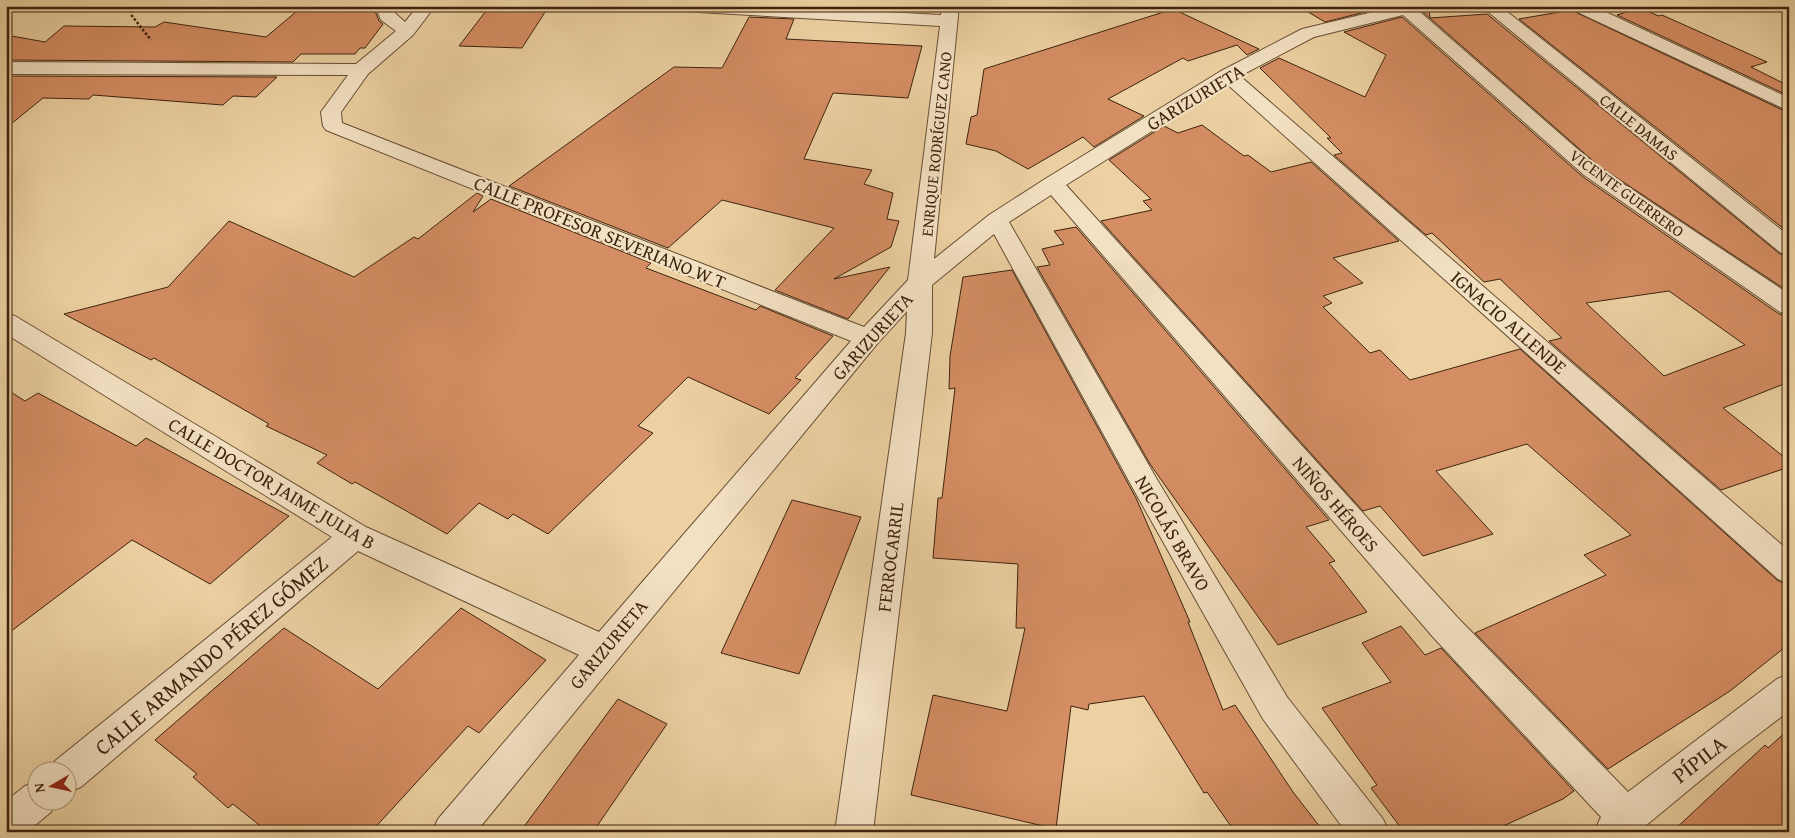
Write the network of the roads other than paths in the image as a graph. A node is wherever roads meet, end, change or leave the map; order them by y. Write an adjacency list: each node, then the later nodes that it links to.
1 (383, 6): 8 (street)
2 (427, 6): 8 (street)
3 (680, 6): 7 (street)
4 (1489, 6): 15 (street, CALLE DAMAS)
5 (1579, 6): 12 (street)
6 (1413, 8): 11 (street, GARIZURIETA); 17 (street, VICENTE GUERRERO)
7 (950, 13): 16 (street, ENRIQUE RODRÍGUEZ CANO)
8 (407, 31): 10 (street)
9 (6, 68): 10 (street)
10 (360, 70): 19 (street, CALLE PROFESOR SEVERIANO W T)
11 (1228, 75): 13 (street, GARIZURIETA); 21 (street, IGNACIO ALLENDE)
12 (1789, 105)
13 (1053, 184): 14 (street, GARIZURIETA); 27 (street, NIÑOS HÉROES)
14 (997, 220): 16 (street, GARIZURIETA); 30 (street, NICOLÁS BRAVO)
15 (1789, 248)
16 (920, 282): 19 (street, GARIZURIETA); 29 (street, FERROCARRIL)
17 (1789, 306)
18 (6, 322): 20 (street, CALLE DOCTOR JAIME JULIA B)
19 (868, 338): 22 (street, GARIZURIETA)
20 (355, 536): 22 (street, CALLE DOCTOR JAIME JULIA B); 24 (street, CALLE ARMANDO PÉREZ GÓMEZ)
21 (1789, 570)
22 (603, 650): 28 (street, GARIZURIETA)
23 (1789, 690): 27 (street, PÍPILA)
24 (78, 766)
25 (28, 807): 26 (street)
26 (6, 824)
27 (1619, 824)
28 (451, 832)
29 (854, 832)
30 (1370, 832)

